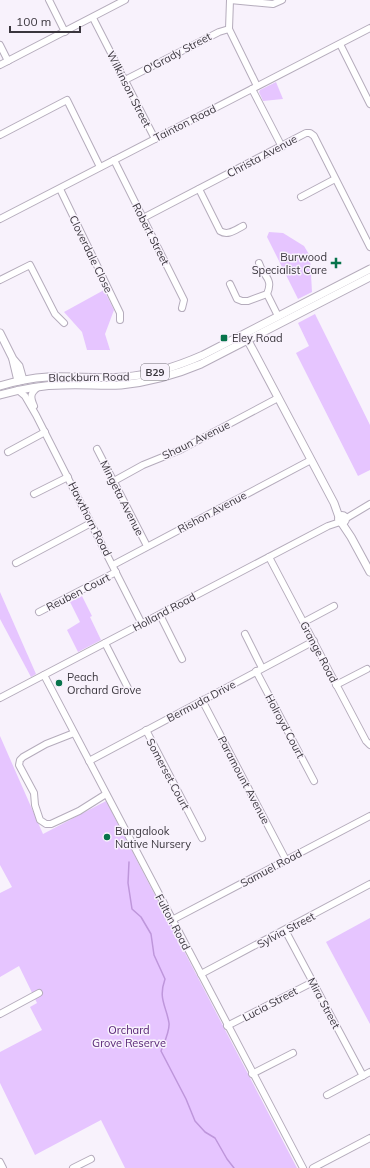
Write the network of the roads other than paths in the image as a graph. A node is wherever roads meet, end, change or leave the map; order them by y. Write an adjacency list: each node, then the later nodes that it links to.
1 (49, 0): 8 (street)
2 (123, 0): 5 (street)
3 (230, 0): 4 (street); 6 (street)
4 (282, 0)
5 (93, 18): 8 (street); 13 (street, Wilkinson Street)
6 (229, 28): 13 (street, O'Grady Street); 14 (street)
7 (370, 28): 9 (street, Tainton Road)
8 (65, 32): 11 (street)
9 (340, 44): 14 (street, Tainton Road); 15 (street)
10 (0, 45): 11 (street)
11 (8, 61): 12 (street)
12 (0, 65)
13 (125, 80): 17 (street, Wilkinson Street)
14 (254, 88): 17 (street, Tainton Road); 18 (street)
15 (370, 104)
16 (0, 135): 20 (street)
17 (155, 139): 19 (street, Tainton Road)
18 (282, 147): 21 (street, Christa Avenue); 23 (street, Christa Avenue)
19 (114, 160): 20 (street, Tainton Road); 25 (street, Robert Street)
20 (100, 167): 22 (street, Tainton Road)
21 (335, 179): 24 (street); 28 (street, Christa Avenue)
22 (60, 189): 26 (street, Tainton Road); 37 (street, Cloverdale Close)
23 (199, 189): 25 (street, Christa Avenue); 27 (street)
24 (301, 197)
25 (143, 218): 35 (street, Robert Street)
26 (0, 219)
27 (243, 226)
28 (370, 246)
29 (259, 263): 34 (street)
30 (370, 269): 36 (main road, Blackburn Road / B29)
31 (370, 277): 40 (main road, Blackburn Road / B29)
32 (0, 280): 38 (street)
33 (230, 284): 34 (street)
34 (267, 294): 36 (street)
35 (182, 308)
36 (278, 316): 40 (main road, Blackburn Road / B29)
37 (120, 320)
38 (64, 323)
39 (0, 333): 41 (main road, Hawthorn Road)
40 (246, 337): 41 (main road, Blackburn Road / B29); 42 (main road, Blackburn Road / B29); 46 (main road)
41 (19, 385): 42 (main road); 43 (main road, Blackburn Road / B29); 44 (main road, Blackburn Road / B29); 45 (main road, Blackburn Road / B29); 47 (street, Hawthorn Road)
42 (79, 385): 44 (main road, Blackburn Road / B29)
43 (0, 386)
44 (38, 387): 47 (street, Hawthorn Road)
45 (0, 395)
46 (278, 398): 51 (main road); 53 (street, Shaun Avenue)
47 (36, 415): 48 (street, Hawthorn Road)
48 (45, 432): 50 (street); 52 (street, Hawthorn Road)
49 (98, 449): 53 (street, Mingeta Avenue)
50 (8, 452)
51 (311, 460): 56 (main road); 58 (street, Rishon Avenue)
52 (68, 477): 54 (street); 57 (street, Hawthorn Road)
53 (114, 481): 58 (street, Mingeta Avenue)
54 (34, 494)
55 (370, 504): 56 (street, Holland Road)
56 (342, 519): 59 (street, Holland Road); 63 (main road)
57 (92, 523): 60 (street); 61 (street, Hawthorn Road)
58 (147, 546): 61 (street, Rishon Avenue)
59 (269, 557): 66 (street, Holland Road); 67 (street, Grange Road)
60 (16, 563)
61 (113, 565): 62 (street, Hawthorn Road)
62 (116, 572): 65 (street, Reuben Court); 68 (street, Hawthorn Road)
63 (370, 572)
64 (334, 606): 67 (street)
65 (39, 612)
66 (160, 614): 68 (street, Holland Road); 72 (street)
67 (304, 622): 70 (street, Grange Road)
68 (142, 624): 71 (street, Holland Road)
69 (245, 634): 74 (street, Holroyd Court)
70 (314, 642): 74 (street, Bermuda Drive); 76 (street, Grange Road)
71 (105, 643): 75 (street, Holland Road); 77 (street)
72 (182, 659)
73 (367, 669): 76 (street)
74 (259, 670): 79 (street, Bermuda Drive); 84 (street, Holroyd Court)
75 (44, 675): 78 (street, Holland Road); 81 (street, Fulton Road)
76 (336, 685): 82 (street, Grange Road)
77 (128, 688)
78 (1, 695)
79 (202, 700): 80 (street, Bermuda Drive); 88 (street, Paramount Avenue)
80 (146, 730): 83 (street, Bermuda Drive); 87 (street, Somerset Court)
81 (74, 733): 83 (street, Fulton Road); 85 (street)
82 (370, 745)
83 (89, 761): 85 (street, Fulton Road)
84 (314, 781)
85 (106, 794): 90 (street, Fulton Road)
86 (370, 816): 88 (street, Samuel Road)
87 (202, 838)
88 (286, 860): 90 (street, Samuel Road)
89 (370, 884): 91 (street, Sylvia Street)
90 (172, 920): 92 (street, Fulton Road)
91 (285, 930): 92 (street, Sylvia Street); 93 (street, Mira Street)
92 (201, 974): 96 (street, Fulton Road)
93 (313, 982): 96 (street, Lucia Street); 100 (street, Mira Street)
94 (39, 993): 95 (street)
95 (0, 1014)
96 (227, 1026): 99 (street, Fulton Road)
97 (292, 1053): 99 (street)
98 (370, 1072): 100 (street)
99 (252, 1074): 107 (street, Fulton Road)
100 (363, 1076): 101 (street)
101 (327, 1095)
102 (370, 1138): 108 (street)
103 (91, 1159): 106 (street)
104 (0, 1162): 105 (street)
105 (3, 1168)
106 (73, 1168)
107 (302, 1168)
108 (313, 1168)

